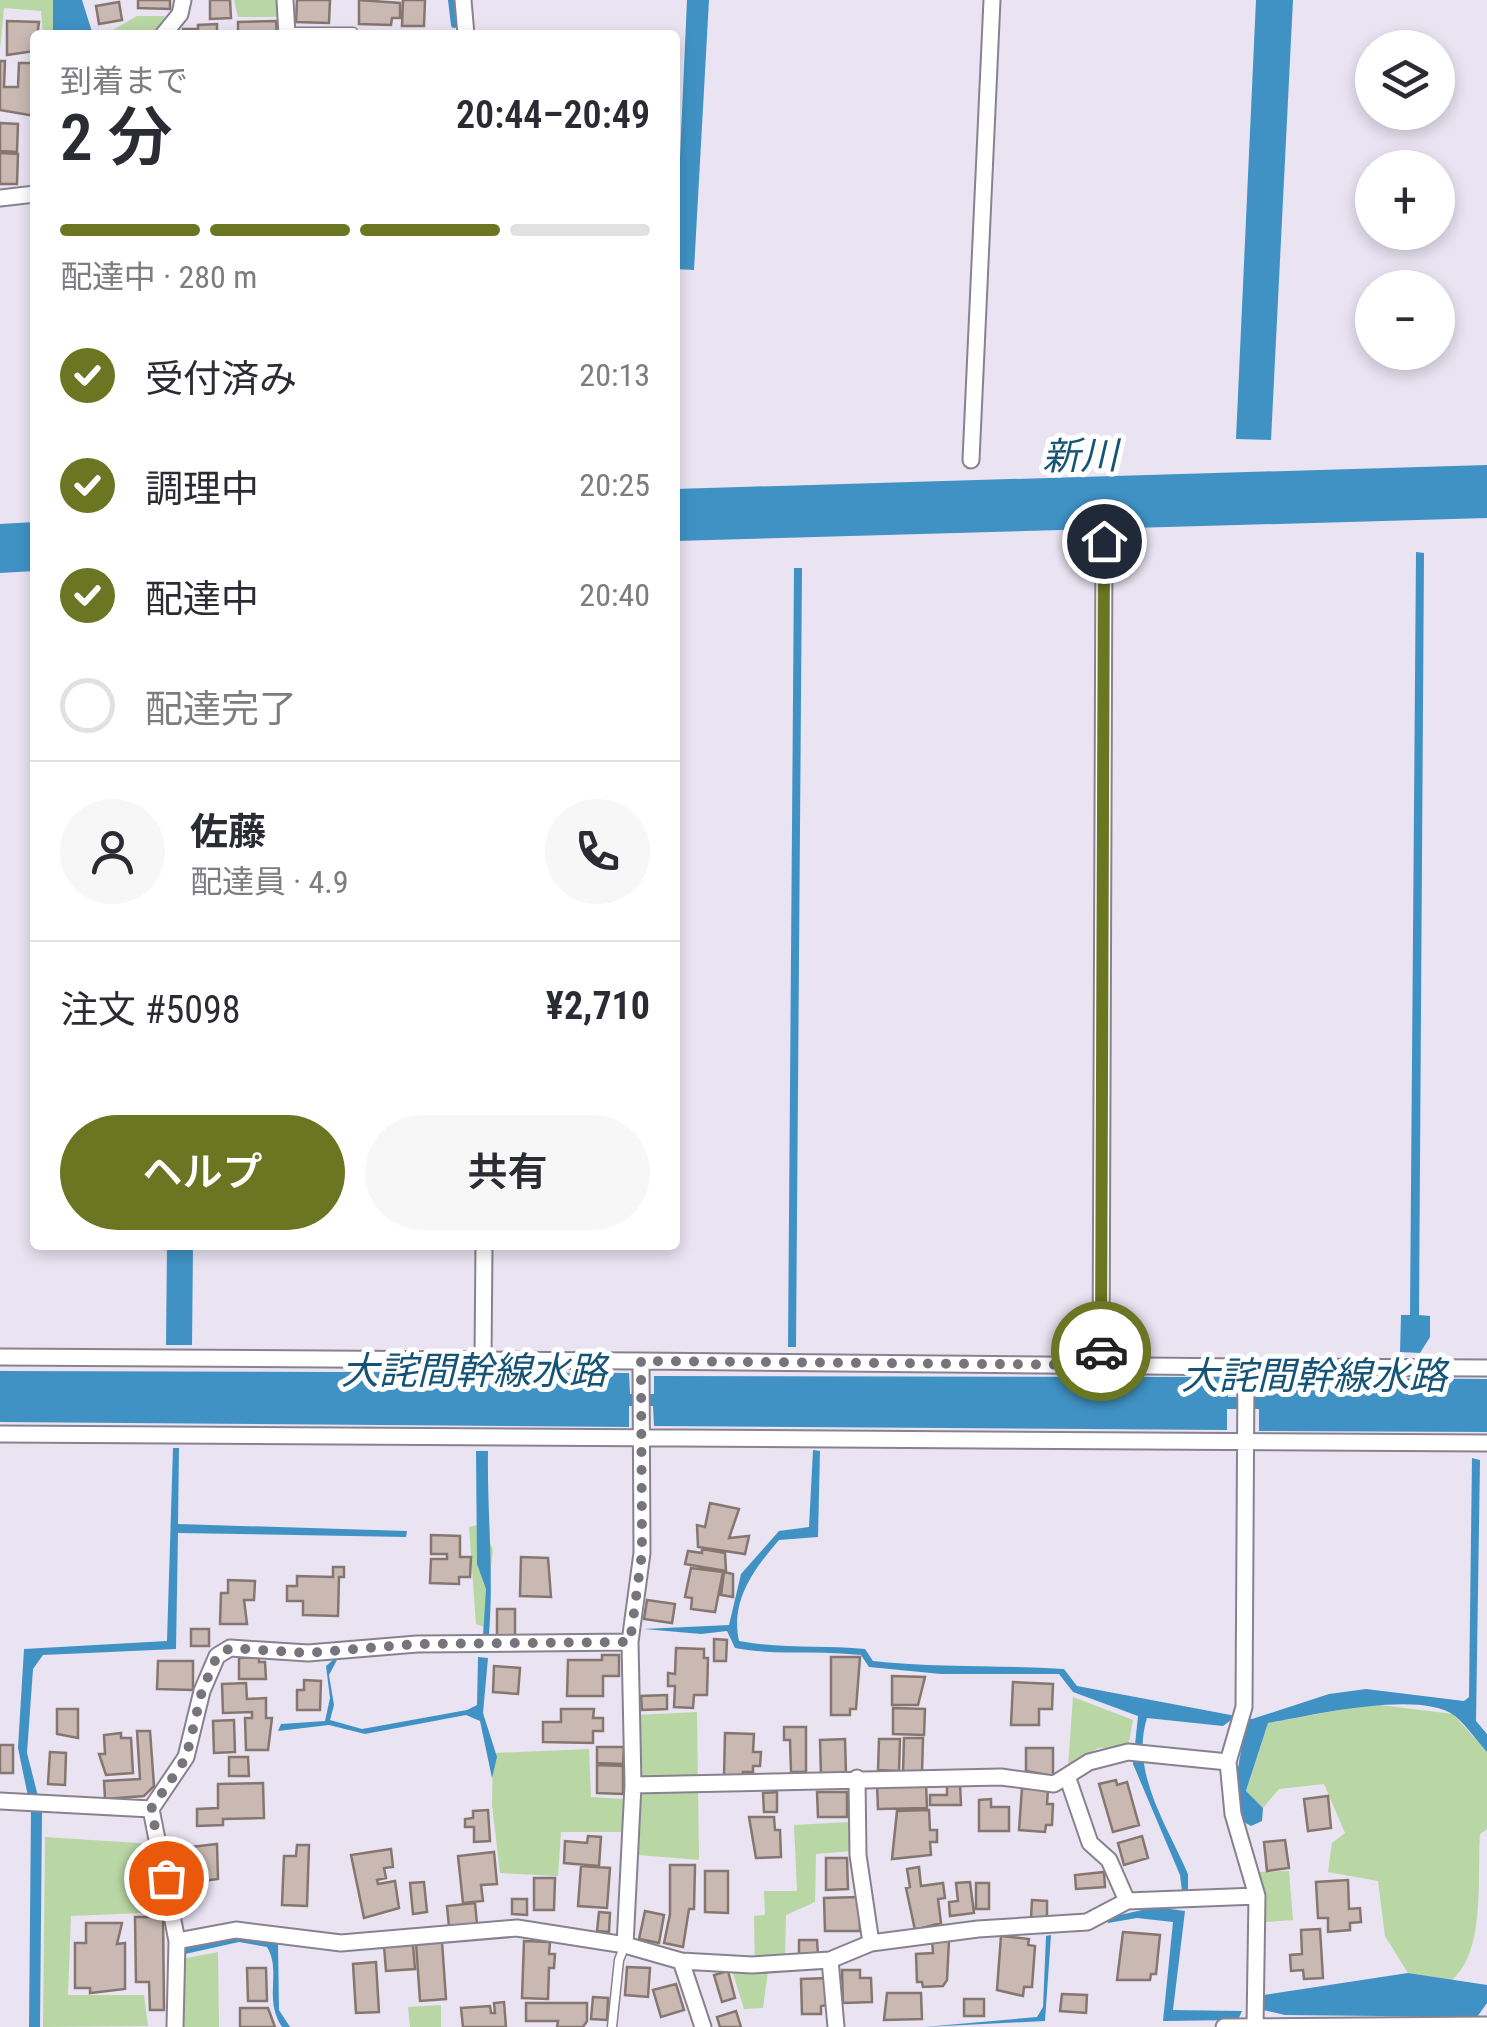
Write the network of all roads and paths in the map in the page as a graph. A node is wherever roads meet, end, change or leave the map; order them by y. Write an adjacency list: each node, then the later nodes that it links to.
1 (183, 0): 5 (street)
2 (285, 0): 6 (street)
3 (464, 0): 7 (street)
4 (992, 0): 10 (street)
5 (167, 30)
6 (287, 30)
7 (466, 30)
8 (30, 195): 9 (street)
9 (0, 198)
10 (970, 460)
11 (1104, 541): 16 (street)
12 (484, 1250): 14 (street)
13 (0, 1358): 14 (street)
14 (483, 1359): 15 (street)
15 (641, 1361): 16 (street); 20 (street)
16 (1101, 1365): 17 (street)
17 (1246, 1367): 18 (street); 21 (street)
18 (1487, 1368)
19 (0, 1434): 20 (street)
20 (642, 1438): 21 (street); 23 (street)
21 (1245, 1440): 22 (street); 24 (street)
22 (1487, 1443)
23 (630, 1642): 27 (street); 29 (street)
24 (1228, 1762): 25 (street); 30 (street)
25 (1066, 1776): 26 (street); 31 (street)
26 (857, 1778): 27 (street); 33 (street)
27 (633, 1786): 34 (street)
28 (0, 1801): 29 (street)
29 (151, 1809): 32 (street)
30 (1257, 1896): 31 (street); 37 (street)
31 (1127, 1901): 33 (street)
32 (177, 1941): 34 (street); 38 (street)
33 (871, 1943): 36 (street)
34 (624, 1945): 35 (street); 39 (lane)
35 (681, 1960): 36 (street); 40 (street)
36 (830, 1960): 41 (street)
37 (1255, 2026): 42 (street); 43 (street)
38 (175, 2027)
39 (612, 2027)
40 (703, 2027)
41 (836, 2027)
42 (1224, 2027)
43 (1487, 2027)

